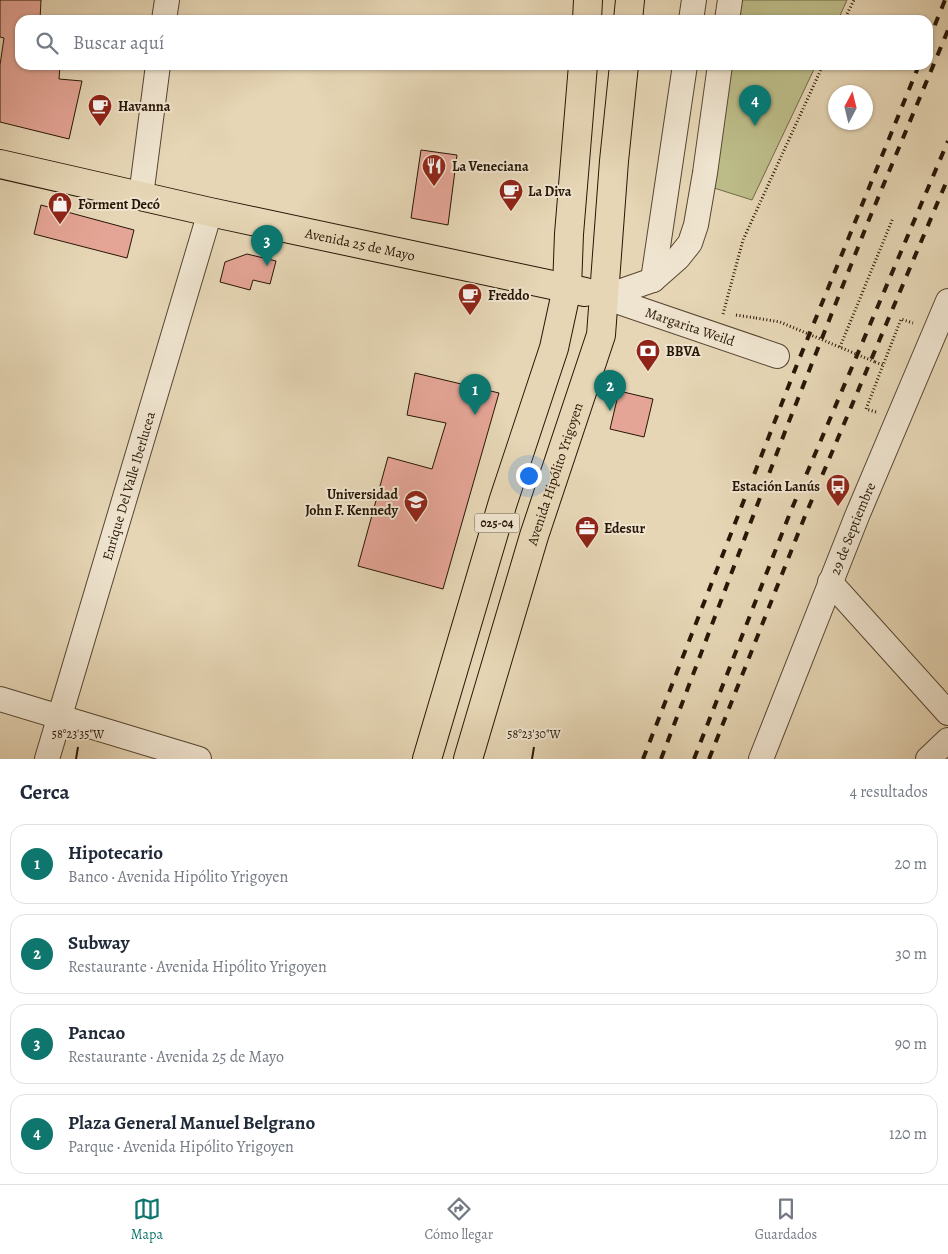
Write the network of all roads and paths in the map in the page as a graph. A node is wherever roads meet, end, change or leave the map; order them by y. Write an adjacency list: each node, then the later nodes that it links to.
1 (167, 0): 7 (street)
2 (588, 0): 8 (main road)
3 (630, 0): 9 (main road)
4 (694, 0): 10 (street)
5 (730, 0): 11 (street)
6 (854, 0): 12 (path)
7 (165, 15)
8 (587, 15)
9 (628, 15)
10 (692, 15)
11 (728, 15)
12 (846, 15)
13 (157, 70): 20 (street)
14 (583, 70): 24 (main road, 025-04)
15 (624, 70): 25 (main road, Avenida Hipólito Yrigoyen / 025-04)
16 (684, 70): 23 (street)
17 (719, 70): 23 (street)
18 (821, 70): 28 (path)
19 (0, 164): 20 (main road, Avenida 25 de Mayo)
20 (141, 196): 21 (main road, Avenida 25 de Mayo)
21 (210, 212): 24 (main road, Avenida 25 de Mayo); 36 (street, Enrique Del Valle Iberlucea)
22 (893, 218): 29 (path)
23 (653, 280): 25 (street)
24 (567, 288): 25 (main road, Avenida 25 de Mayo); 40 (main road, 025-04)
25 (604, 297): 28 (street, Margarita Weild); 41 (main road, Avenida Hipólito Yrigoyen / 025-04)
26 (948, 301): 33 (street, 29 de Septiembre)
27 (902, 319): 31 (path)
28 (720, 324): 29 (path, bridge); 30 (street, Margarita Weild)
29 (840, 347): 31 (path, bridge)
30 (777, 356)
31 (883, 365): 32 (path)
32 (866, 409)
33 (830, 582): 35 (street); 42 (street, 29 de Septiembre)
34 (0, 698): 36 (street)
35 (948, 713)
36 (60, 717): 38 (street, Enrique Del Valle Iberlucea); 39 (street)
37 (948, 740): 43 (street)
38 (47, 759)
39 (199, 759)
40 (427, 759)
41 (468, 759)
42 (761, 759)
43 (928, 759)

